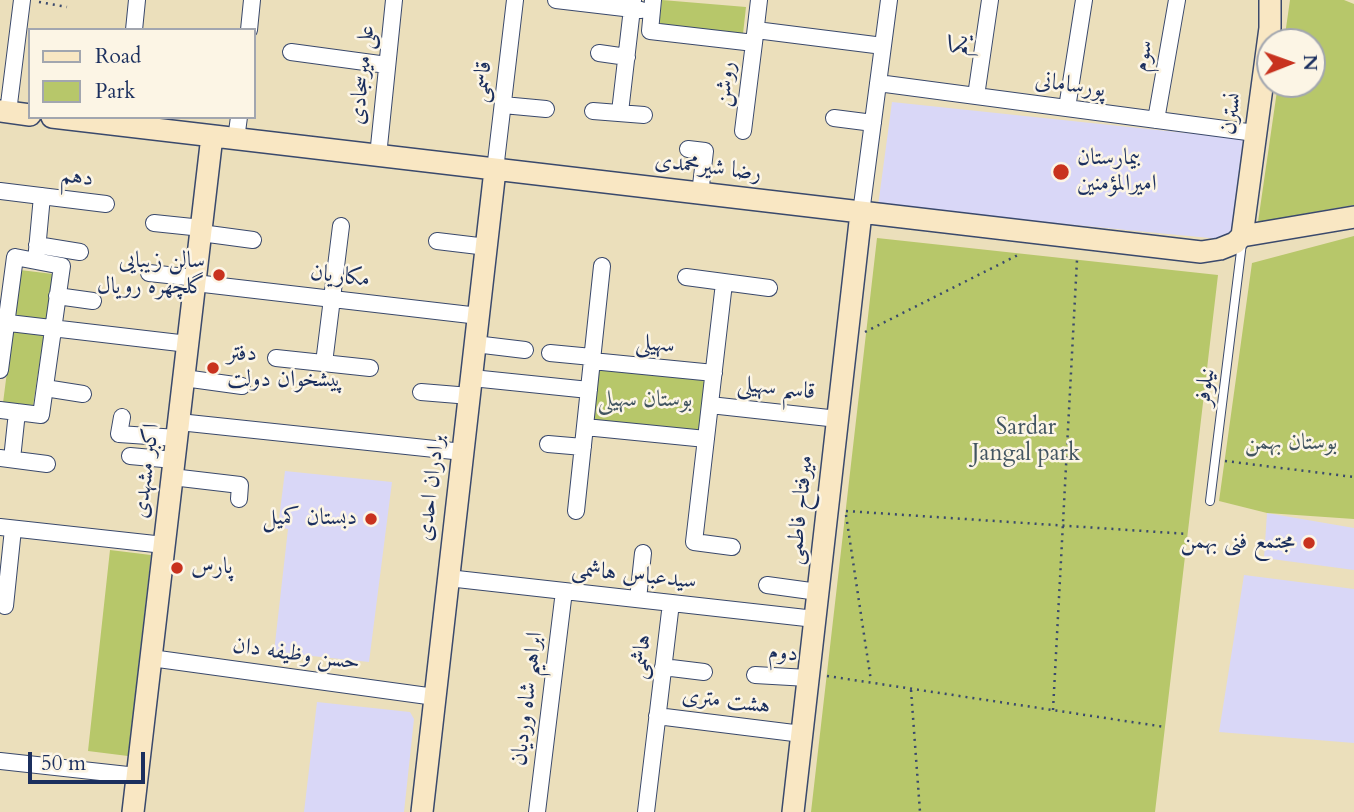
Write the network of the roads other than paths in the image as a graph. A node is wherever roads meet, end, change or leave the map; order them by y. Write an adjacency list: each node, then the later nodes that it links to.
1 (137, 0): 16 (street)
2 (253, 0): 17 (street)
3 (394, 0): 23 (street, علی میرسجادی)
4 (515, 0): 26 (street, قاسمی)
5 (556, 0): 14 (street)
6 (752, 0): 7 (street)
7 (759, 0): 18 (street, روشن)
8 (889, 0): 19 (street)
9 (990, 0): 25 (street, یکم)
10 (1084, 0): 27 (street)
11 (1177, 0): 37 (street, سوم)
12 (1270, 0): 41 (street, نسترن)
13 (29, 1): 30 (street)
14 (632, 5): 15 (street); 22 (street)
15 (652, 6): 18 (street)
16 (134, 28)
17 (249, 28)
18 (755, 36): 19 (street); 40 (street, روشن)
19 (883, 46): 24 (street)
20 (291, 52): 23 (street)
21 (599, 53): 22 (street)
22 (627, 57): 31 (street)
23 (387, 65): 45 (street, علی میرسجادی)
24 (878, 83): 25 (street, پورسامانی); 39 (street)
25 (976, 96): 27 (street, پورسامانی)
26 (503, 104): 28 (street); 46 (street, قاسمی)
27 (1067, 108): 37 (street, پورسامانی)
28 (546, 109)
29 (593, 111): 31 (street)
30 (4, 112): 32 (street)
31 (620, 112): 33 (street)
32 (28, 115)
33 (644, 115)
34 (834, 118): 39 (street)
35 (87, 119): 38 (street, رضا شیرمحمدی)
36 (239, 119): 43 (street)
37 (1156, 120): 41 (street, پورسامانی)
38 (122, 121): 42 (street, رضا شیرمحمدی)
39 (873, 123): 51 (street)
40 (743, 131)
41 (1255, 133): 56 (street, نسترن)
42 (212, 136): 43 (street, رضا شیرمحمدی); 55 (street, اکبر مشهدی)
43 (236, 139): 45 (street, رضا شیرمحمدی)
44 (688, 149): 48 (street)
45 (377, 156): 46 (street, رضا شیرمحمدی)
46 (495, 170): 48 (street, رضا شیرمحمدی); 59 (street, برادران احدی)
47 (0, 191): 49 (street, دهم)
48 (700, 194): 51 (street, رضا شیرمحمدی)
49 (42, 196): 50 (street, دهم); 61 (street)
50 (106, 204)
51 (861, 213): 56 (street, رضا شیرمحمدی); 95 (street, میرفتاح فاطمی)
52 (1354, 217): 56 (street, رضا شیرمحمدی)
53 (154, 223): 55 (street)
54 (341, 226): 69 (street)
55 (201, 230): 57 (street); 65 (street, اکبر مشهدی)
56 (1242, 236): 108 (lane, نیلوفر)
57 (253, 240)
58 (437, 241): 59 (street)
59 (486, 247): 71 (street, برادران احدی)
60 (80, 252): 61 (street)
61 (36, 253): 68 (street); 72 (street)
62 (602, 266): 79 (street)
63 (149, 273): 65 (street, مکاریان)
64 (686, 278): 66 (street)
65 (195, 281): 69 (street, مکاریان); 74 (street, اکبر مشهدی)
66 (724, 283): 67 (street); 83 (street)
67 (769, 288)
68 (57, 296): 70 (street); 73 (street)
69 (331, 299): 71 (street, مکاریان); 80 (street)
70 (93, 301)
71 (479, 316): 75 (street, برادران احدی)
72 (3, 323): 73 (street); 82 (street)
73 (53, 329): 74 (street); 87 (street)
74 (188, 344): 84 (street, اکبر مشهدی)
75 (475, 344): 76 (street); 86 (street, برادران احدی)
76 (525, 350)
77 (550, 353): 79 (street, سهیلی)
78 (275, 358): 80 (street)
79 (592, 359): 83 (street, سهیلی); 88 (street)
80 (324, 363): 81 (street)
81 (370, 368)
82 (0, 370)
83 (714, 373): 91 (street)
84 (184, 377): 85 (street); 97 (street, اکبر مشهدی)
85 (242, 386)
86 (471, 387): 88 (street); 89 (street); 102 (street, برادران احدی)
87 (45, 388): 90 (street); 93 (street)
88 (589, 390): 96 (street)
89 (421, 392)
90 (83, 394)
91 (710, 405): 95 (street, قاسم سهیلی); 99 (street)
92 (0, 410): 93 (street)
93 (17, 412): 98 (street)
94 (122, 417): 97 (street)
95 (838, 419): 117 (street, میرفتاح فاطمی)
96 (585, 427): 99 (street); 101 (street)
97 (178, 430): 102 (street); 106 (street, اکبر مشهدی)
98 (8, 432): 104 (street)
99 (706, 439): 112 (street)
100 (548, 444): 101 (street)
101 (583, 447): 109 (street)
102 (463, 452): 114 (street, برادران احدی)
103 (130, 456): 106 (street)
104 (6, 458): 105 (street)
105 (47, 464)
106 (173, 469): 107 (street); 111 (street, اکبر مشهدی)
107 (240, 486)
108 (1210, 500)
109 (576, 511)
110 (7, 528): 111 (street); 120 (street)
111 (164, 545): 122 (street, اکبر مشهدی)
112 (732, 547)
113 (643, 553): 118 (street)
114 (448, 578): 116 (street, سیدعباس هاشمی); 127 (street, برادران احدی)
115 (767, 585): 117 (street)
116 (564, 591): 118 (street, سیدعباس هاشمی); 134 (street, ابراهیم شاه وردیان)
117 (818, 592): 121 (street, میرفتاح فاطمی)
118 (638, 599): 119 (street, سیدعباس هاشمی)
119 (671, 603): 121 (street, سیدعباس هاشمی); 123 (street, هاشمی)
120 (5, 606)
121 (815, 619): 126 (street, میرفتاح فاطمی)
122 (151, 658): 127 (street, حسن وظیفه دان); 131 (street, اکبر مشهدی)
123 (663, 667): 124 (street); 128 (street, هاشمی)
124 (704, 672)
125 (755, 675): 126 (street, دوم)
126 (818, 677): 129 (street, میرفتاح فاطمی)
127 (435, 697): 133 (street, برادران احدی)
128 (657, 716): 129 (street, هشت متری); 135 (street, هشت متری)
129 (802, 734): 136 (street, میرفتاح فاطمی)
130 (0, 761): 131 (street)
131 (137, 776): 132 (street, اکبر مشهدی)
132 (133, 812)
133 (423, 812)
134 (537, 812)
135 (646, 812)
136 (793, 812)

